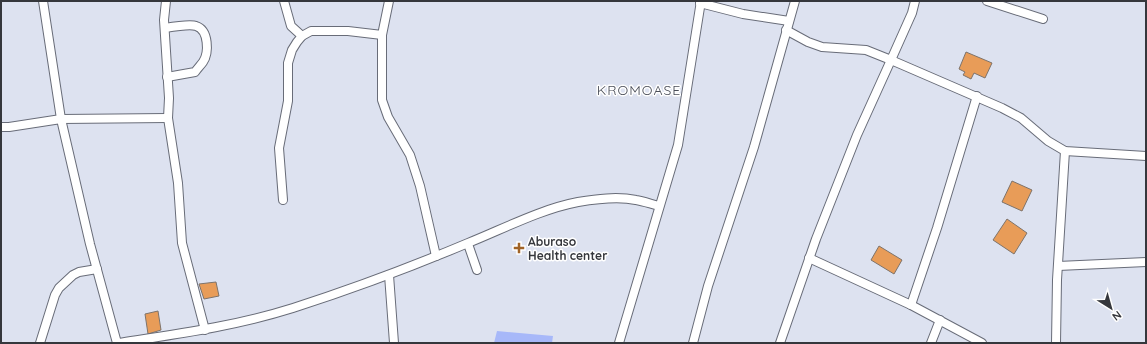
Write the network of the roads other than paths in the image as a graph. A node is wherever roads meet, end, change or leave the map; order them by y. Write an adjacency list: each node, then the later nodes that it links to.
1 (43, 1): 19 (street)
2 (166, 1): 11 (street)
3 (284, 1): 14 (street)
4 (389, 1): 13 (street)
5 (795, 1): 10 (street)
6 (915, 1): 15 (street)
7 (987, 1): 9 (street)
8 (701, 2): 10 (street); 24 (street)
9 (1043, 19)
10 (789, 21): 12 (street)
11 (164, 28): 16 (street); 16 (street)
12 (786, 30): 15 (street); 40 (street)
13 (382, 35): 14 (street); 26 (street)
14 (302, 36): 23 (street)
15 (891, 60): 17 (street); 27 (street)
16 (167, 77): 18 (street)
17 (977, 96): 21 (street); 33 (street)
18 (168, 118): 19 (street); 35 (street)
19 (61, 119): 20 (street); 30 (street)
20 (1, 127)
21 (1065, 151): 22 (street); 29 (street)
22 (1146, 156)
23 (283, 200)
24 (659, 206): 25 (street); 39 (street)
25 (468, 244): 26 (street); 31 (street)
26 (436, 256): 32 (street)
27 (809, 258): 33 (street); 41 (street)
28 (1146, 262): 29 (street)
29 (1058, 266): 44 (street)
30 (97, 269): 36 (street); 37 (street)
31 (477, 270)
32 (390, 275): 35 (street); 38 (street)
33 (911, 305): 34 (street)
34 (940, 320): 42 (street); 43 (street)
35 (205, 330): 37 (street)
36 (40, 343)
37 (118, 343)
38 (394, 343)
39 (619, 343)
40 (693, 343)
41 (780, 343)
42 (931, 343)
43 (982, 343)
44 (1056, 343)

